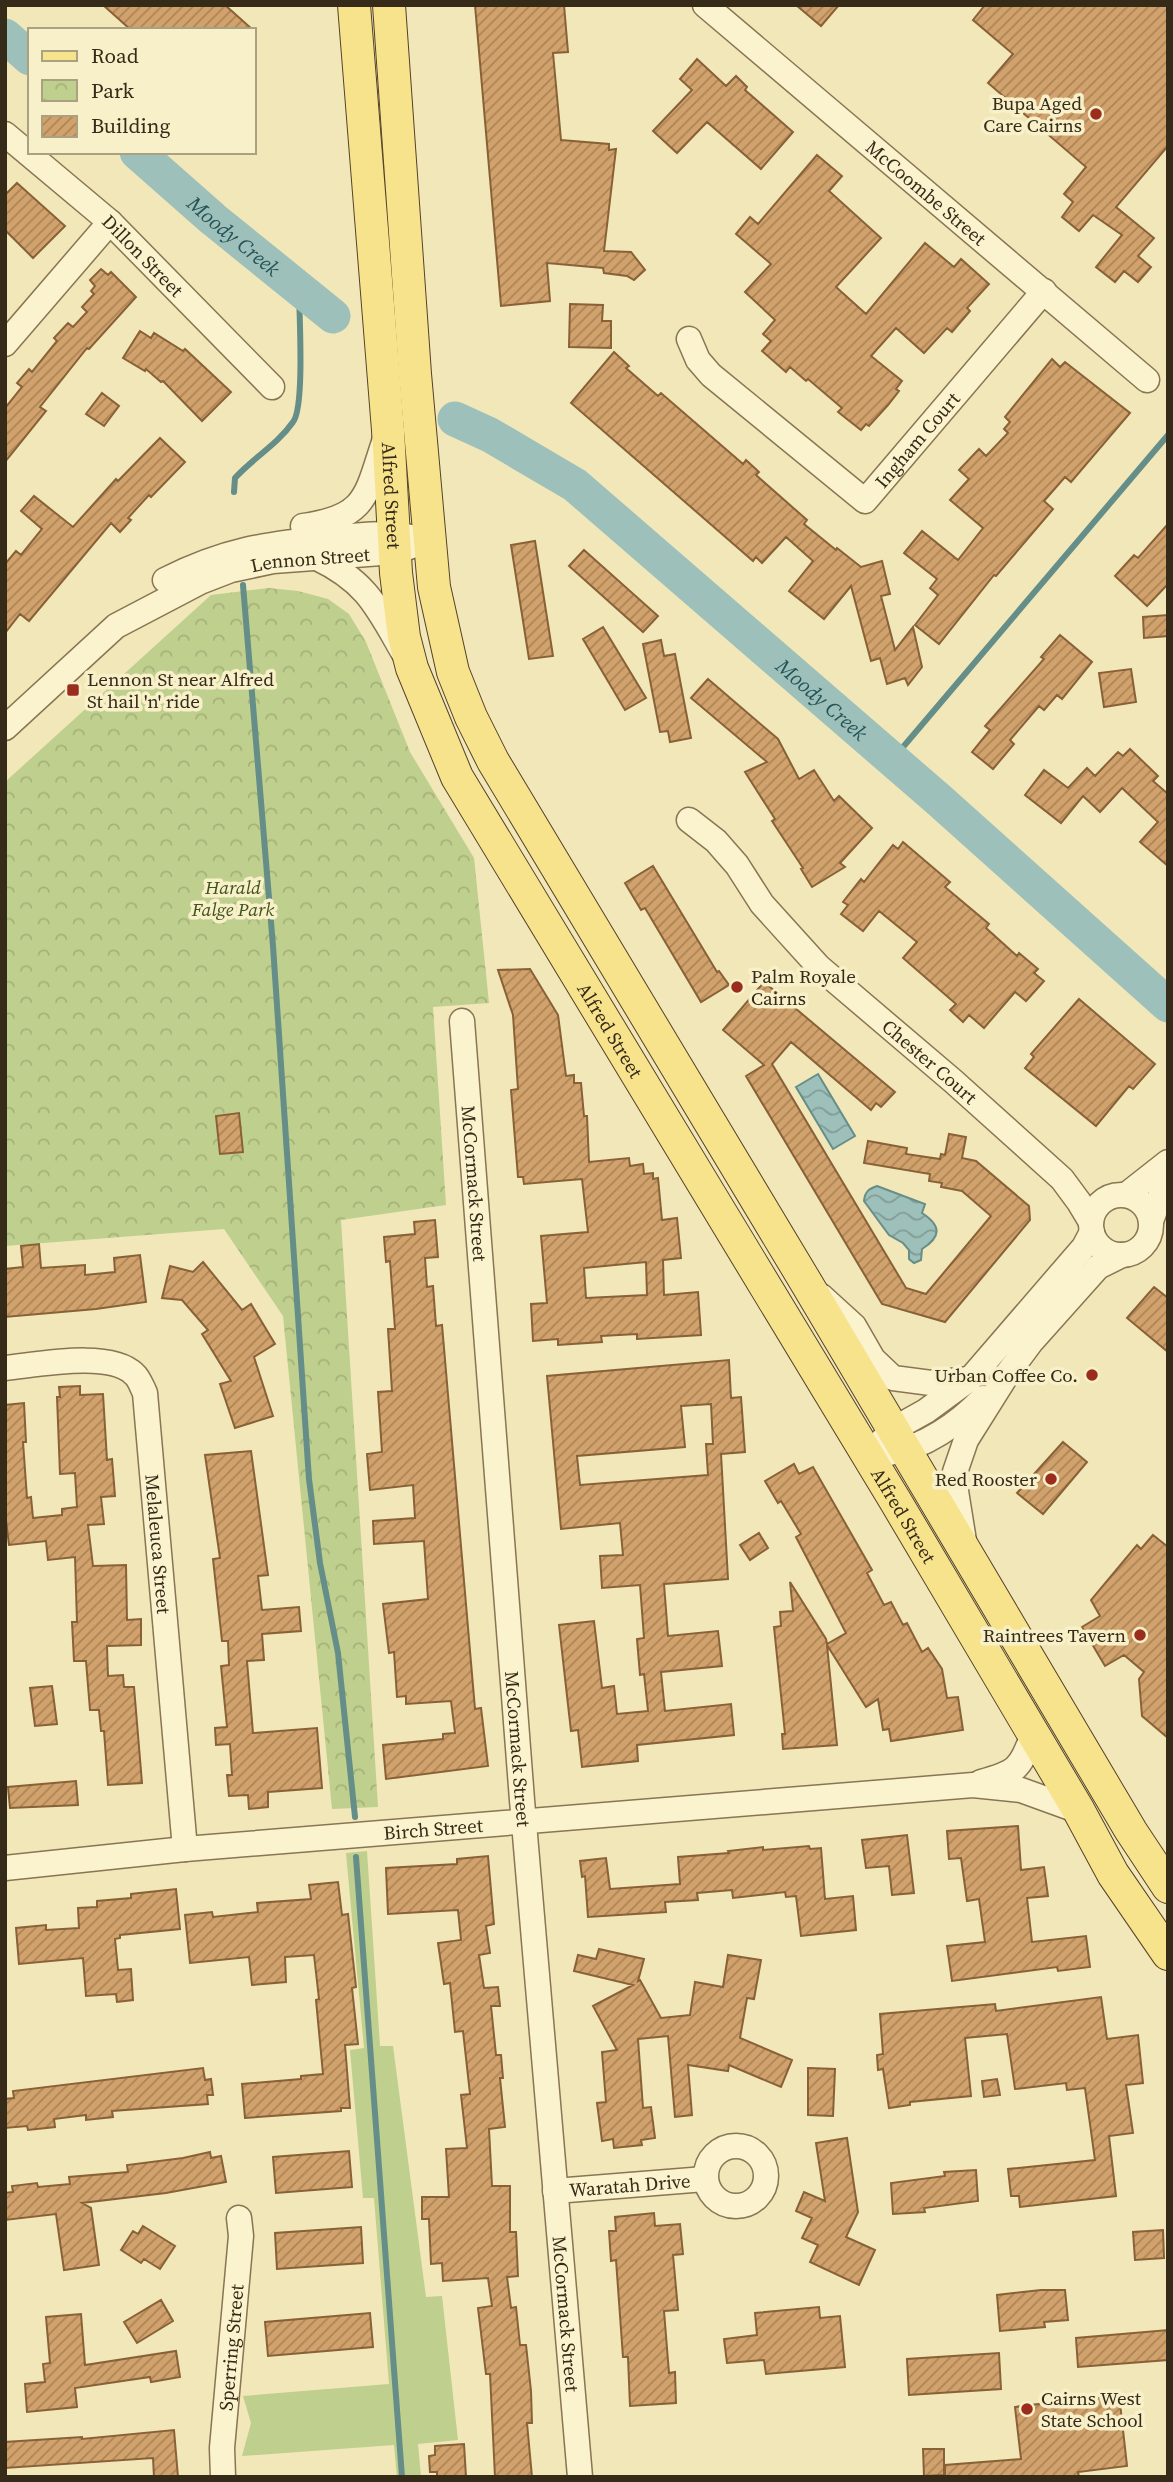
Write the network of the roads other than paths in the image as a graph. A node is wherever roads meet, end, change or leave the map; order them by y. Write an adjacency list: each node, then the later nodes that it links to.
1 (354, 5): 13 (main road, Alfred Street)
2 (389, 5): 14 (main road, Alfred Street)
3 (717, 9): 8 (street, McCoombe Street)
4 (5, 134): 5 (street, Dillon Street)
5 (28, 153)
6 (29, 154): 7 (street, Dillon Street)
7 (110, 222): 10 (street); 12 (street, Dillon Street)
8 (1044, 291): 9 (street, Ingham Court); 11 (street, McCoombe Street)
9 (689, 340)
10 (5, 344)
11 (1147, 380)
12 (272, 387)
13 (388, 430): 15 (main road, Alfred Street); 17 (street)
14 (429, 540): 15 (street, Lennon Street); 30 (main road, Alfred Street)
15 (394, 543): 16 (street, Lennon Street); 17 (street, Lennon Street); 19 (main road, Alfred Street)
16 (317, 558): 18 (street, Lennon Street); 19 (street)
17 (164, 581): 18 (street, Lennon Street)
18 (116, 626): 20 (street, Lennon Street)
19 (412, 668): 35 (main road, Alfred Street)
20 (5, 728)
21 (688, 820): 25 (street, Chester Court)
22 (462, 1021): 40 (street, McCormack Street)
23 (1168, 1162): 26 (street)
24 (1168, 1175): 27 (street)
25 (1062, 1179): 26 (street); 28 (street)
26 (1121, 1195): 27 (street); 28 (street)
27 (1151, 1222): 29 (street)
28 (1091, 1227): 29 (street); 33 (street)
29 (1122, 1255): 32 (street)
30 (807, 1284): 33 (street); 34 (main road, Alfred Street)
31 (5, 1367): 41 (street, Melaleuca Street)
32 (1007, 1373): 34 (street); 36 (street)
33 (971, 1378): 34 (street)
34 (898, 1440): 35 (street); 36 (main road, Alfred Street)
35 (868, 1456): 37 (main road, Alfred Street)
36 (966, 1553): 43 (main road, Alfred Street)
37 (1033, 1735): 38 (street, Birch Street); 39 (main road, Alfred Street)
38 (973, 1785): 39 (street, Birch Street); 40 (street, Birch Street)
39 (1079, 1811): 44 (main road, Alfred Street)
40 (523, 1821): 41 (street, Birch Street); 46 (street, McCormack Street)
41 (185, 1849): 42 (street, Birch Street)
42 (10, 1866)
43 (1168, 1887)
44 (1168, 1954)
45 (705, 2179): 46 (street, Waratah Drive)
46 (555, 2191): 49 (street, McCormack Street)
47 (239, 2218): 48 (street, Sperring Street)
48 (223, 2477)
49 (580, 2477)

